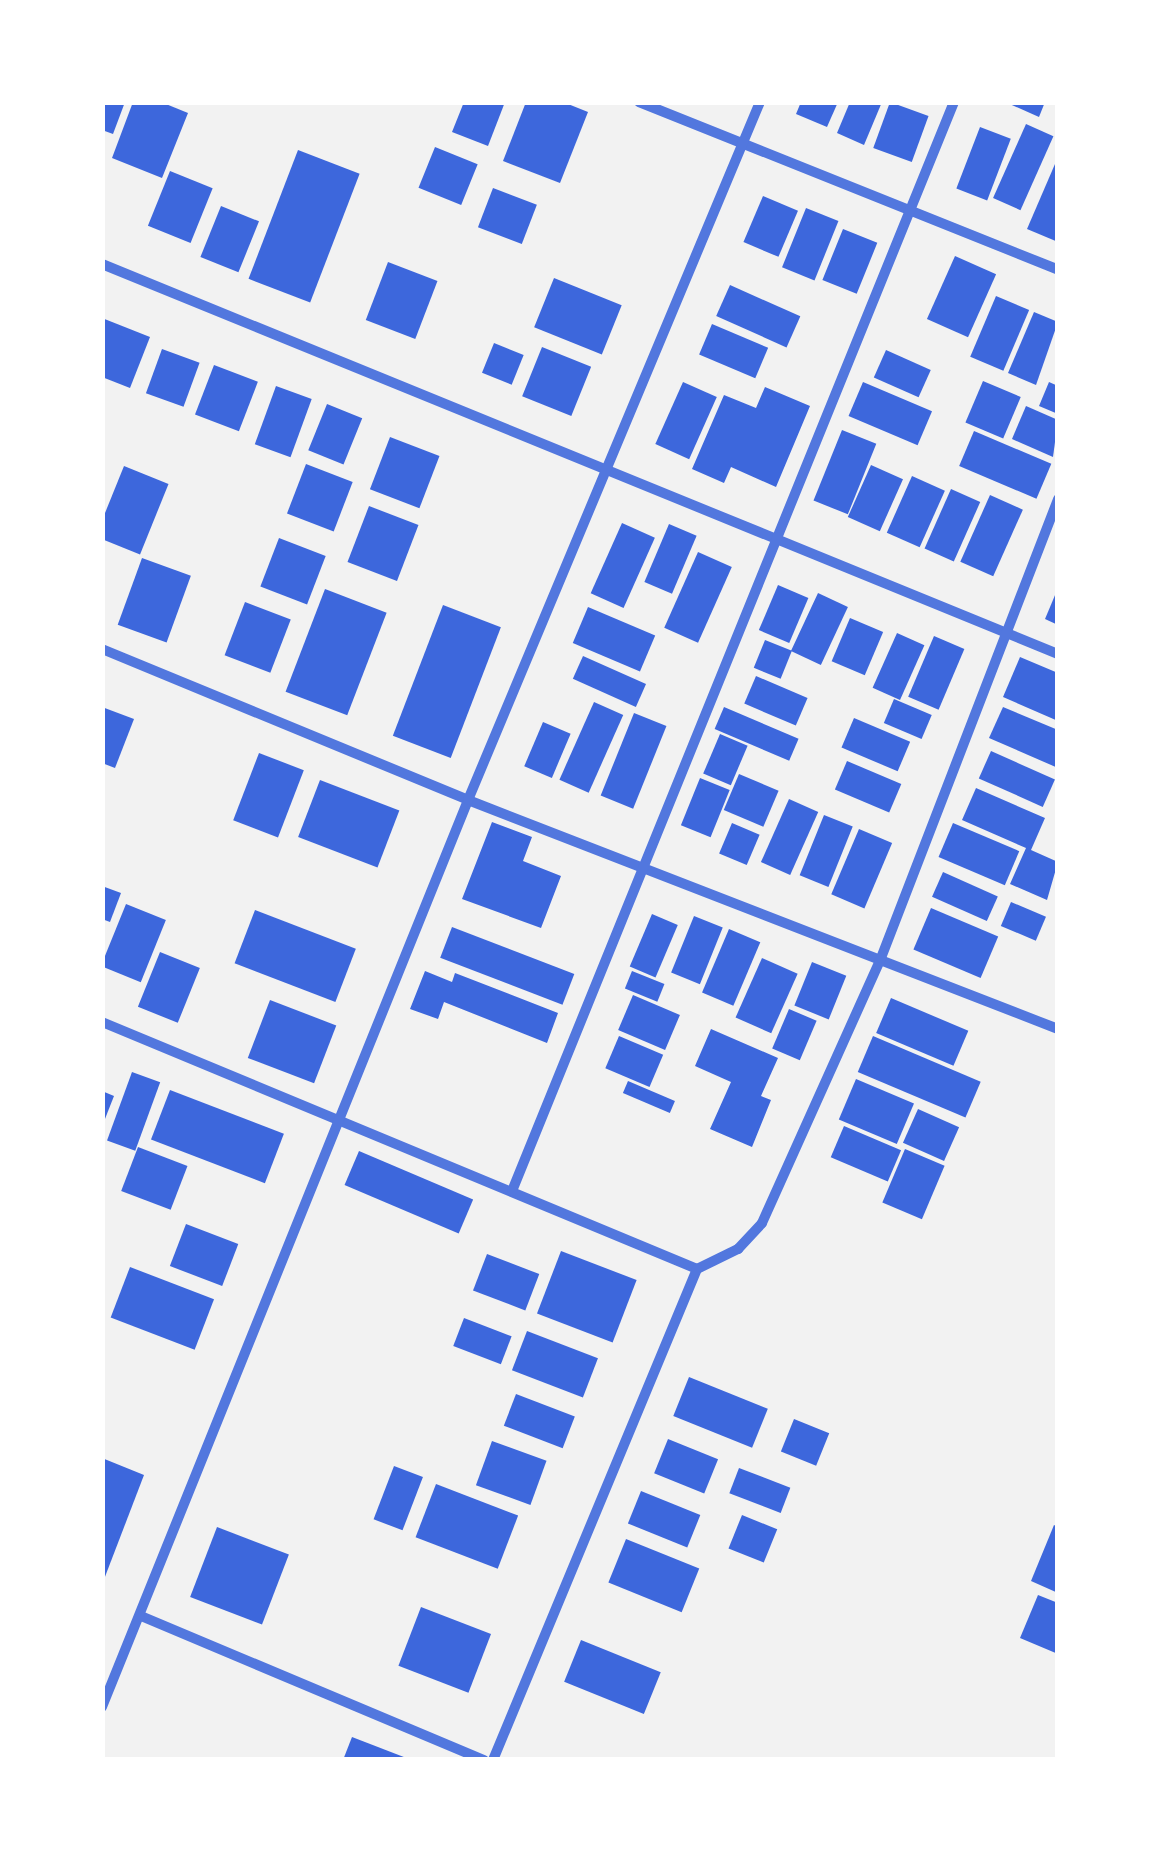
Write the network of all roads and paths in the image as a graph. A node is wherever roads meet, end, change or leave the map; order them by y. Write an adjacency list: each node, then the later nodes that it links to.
1 (639, 102): 4 (street)
2 (760, 102): 4 (street)
3 (954, 102): 5 (street)
4 (744, 144): 5 (street); 8 (street)
5 (910, 209): 7 (street); 10 (street)
6 (102, 264): 8 (street)
7 (1058, 270)
8 (606, 470): 10 (street); 14 (street)
9 (1058, 499): 11 (street)
10 (773, 538): 11 (street); 15 (street)
11 (1003, 632): 13 (street); 16 (street)
12 (102, 649): 14 (street)
13 (1058, 654)
14 (468, 800): 15 (street); 19 (street)
15 (644, 868): 16 (street); 20 (street)
16 (882, 958): 18 (street); 21 (street)
17 (102, 1022): 19 (street)
18 (1058, 1028)
19 (340, 1120): 20 (street); 22 (street)
20 (512, 1191): 21 (street)
21 (697, 1269): 25 (street)
22 (140, 1616): 23 (street); 24 (street)
23 (102, 1707)
24 (484, 1760)
25 (493, 1760)

